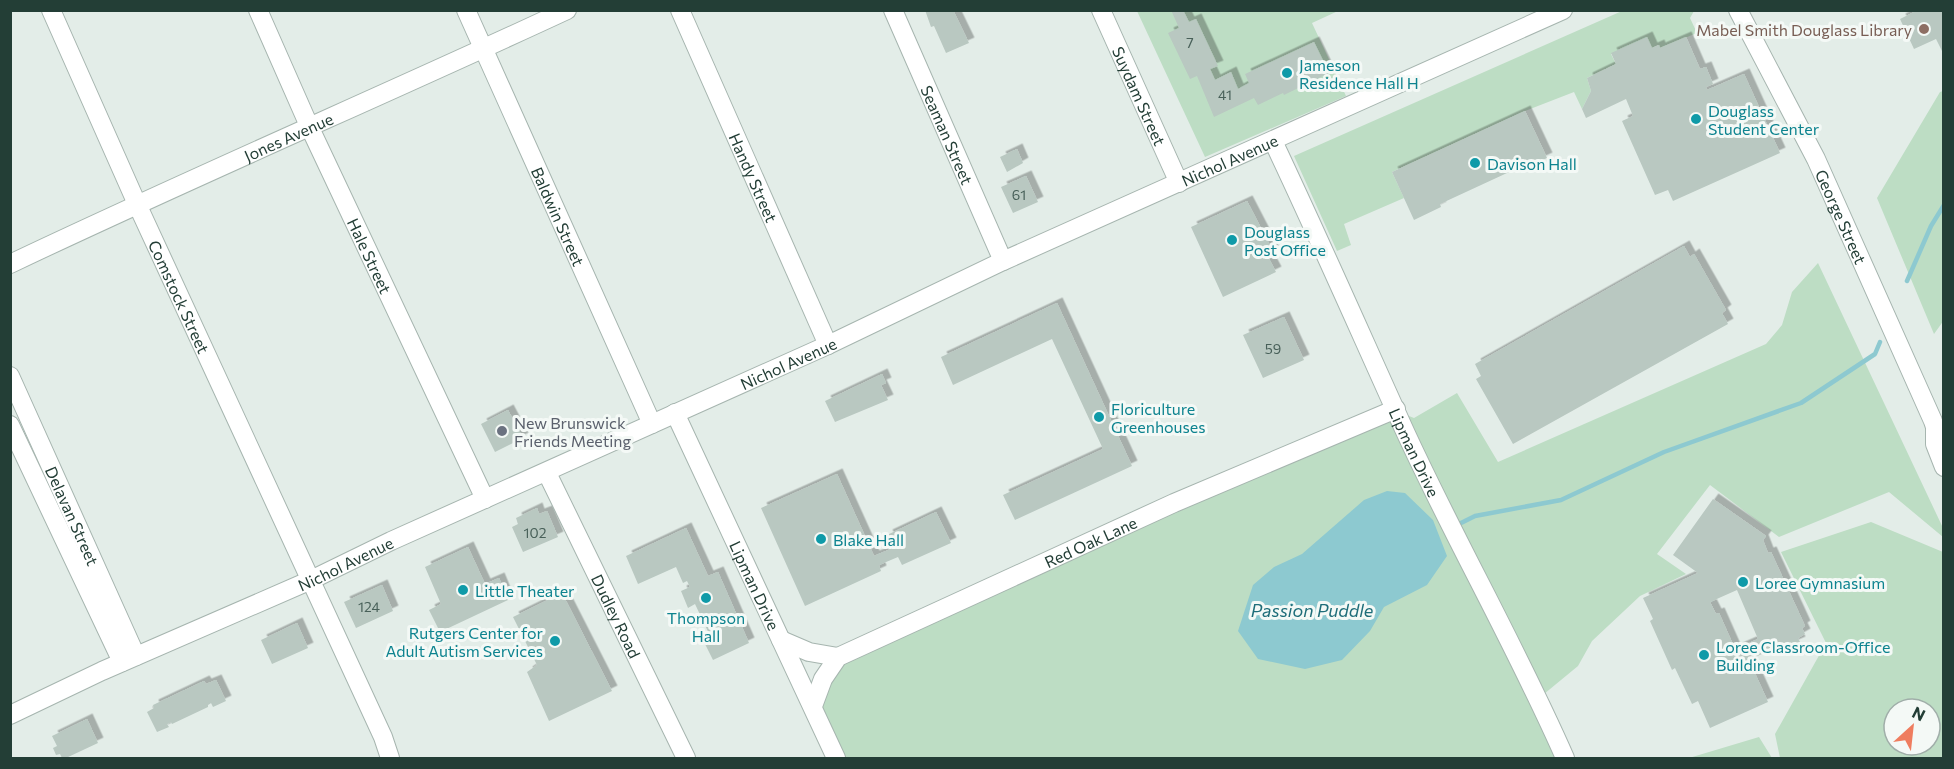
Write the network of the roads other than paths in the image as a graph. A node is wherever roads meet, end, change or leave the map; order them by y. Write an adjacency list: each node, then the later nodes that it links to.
1 (51, 10): 15 (street, Comstock Street)
2 (258, 10): 12 (street, Hale Street)
3 (466, 10): 11 (street, Baldwin Street)
4 (567, 10): 11 (street, Jones Avenue)
5 (680, 10): 18 (street, Handy Street)
6 (893, 10): 16 (street, Seaman Street)
7 (1101, 10): 14 (street, Suydam Street)
8 (1563, 10): 10 (street, Nichol Avenue)
9 (1738, 10): 24 (street, George Street)
10 (1539, 16): 13 (street, Nichol Avenue)
11 (483, 49): 12 (street, Jones Avenue); 22 (street, Baldwin Street)
12 (310, 128): 15 (street, Jones Avenue); 27 (street, Hale Street)
13 (1273, 141): 14 (street, Nichol Avenue); 20 (street, Lipman Drive)
14 (1179, 183): 16 (street, Nichol Avenue)
15 (137, 204): 17 (street, Jones Avenue); 28 (street, Comstock Street)
16 (1003, 261): 18 (street, Nichol Avenue)
17 (10, 264)
18 (828, 345): 21 (street, Nichol Avenue)
19 (10, 376): 31 (street, Delavan Street)
20 (1396, 409): 30 (street, Red Oak Lane); 37 (street, Lipman Drive)
21 (675, 413): 22 (street, Nichol Avenue); 29 (street, Lipman Drive)
22 (652, 424): 26 (street, Nichol Avenue)
23 (10, 425): 31 (street, Delavan Street)
24 (1939, 430): 25 (street, George Street)
25 (1944, 467)
26 (547, 473): 27 (street, Nichol Avenue); 35 (street, Dudley Road)
27 (485, 499): 28 (street, Nichol Avenue)
28 (311, 580): 31 (street, Nichol Avenue); 34 (street, Comstock Street)
29 (781, 640): 30 (street); 32 (street, Lipman Drive)
30 (838, 657): 32 (street)
31 (129, 659): 33 (street, Nichol Avenue)
32 (813, 706): 36 (street, Lipman Drive)
33 (10, 715)
34 (390, 759)
35 (686, 759)
36 (836, 759)
37 (1564, 759)

